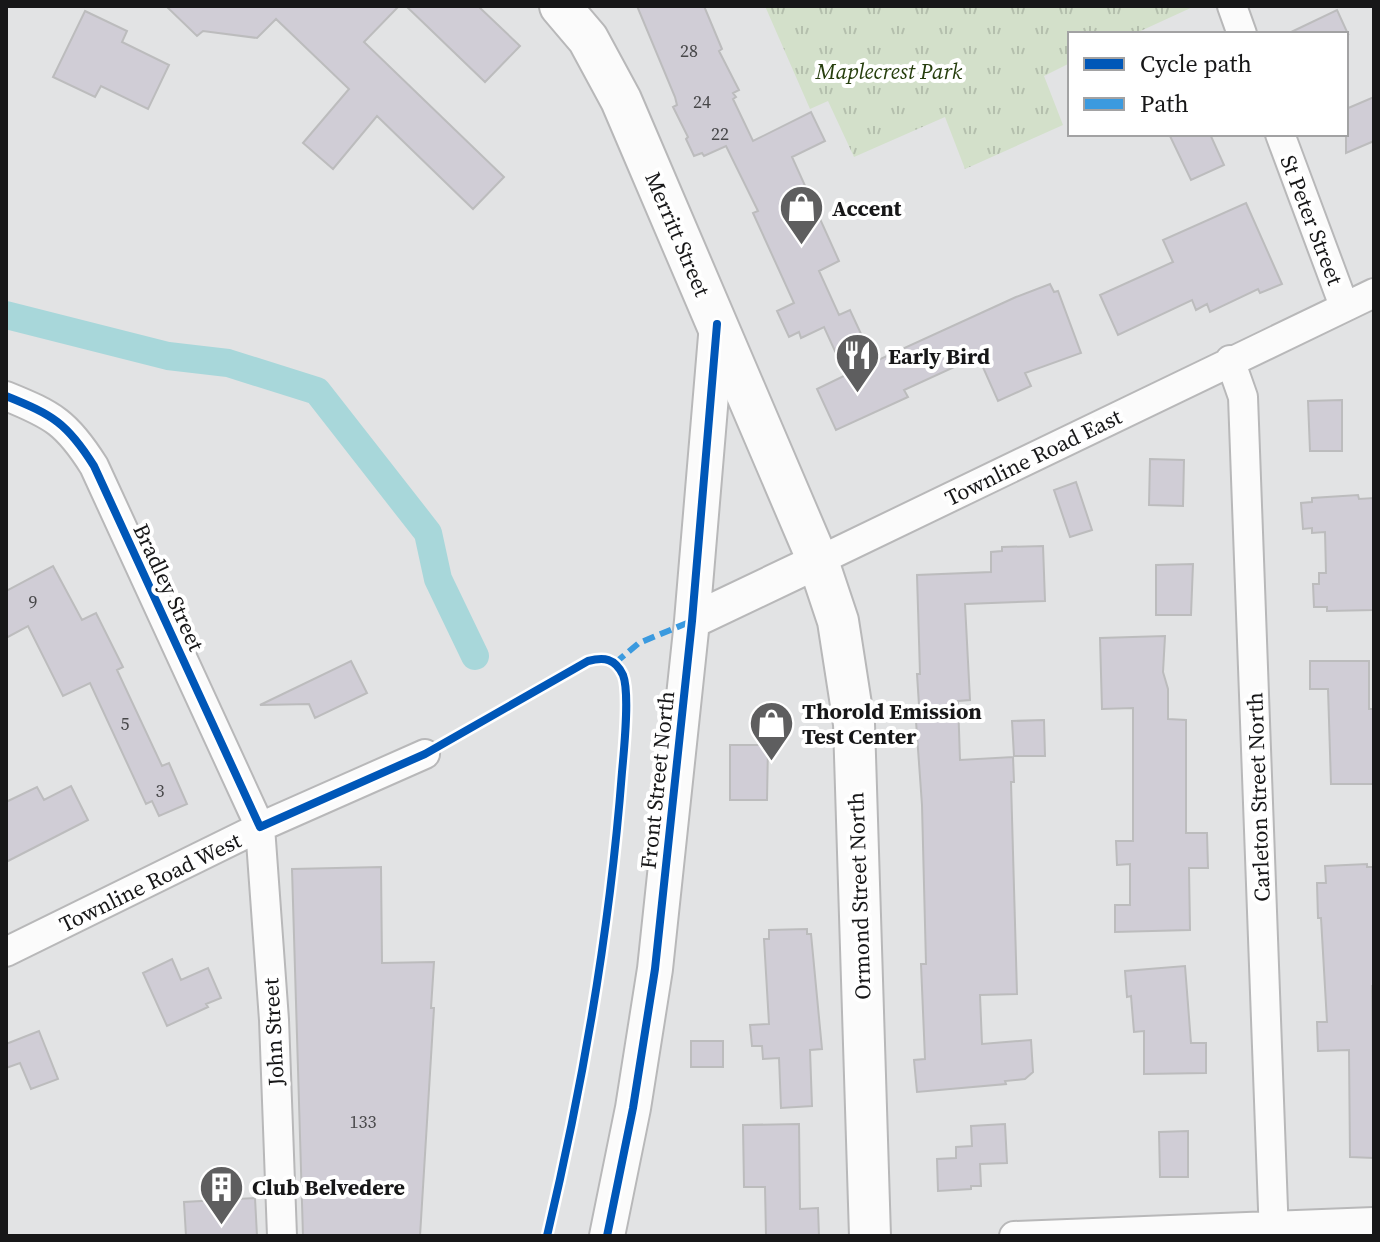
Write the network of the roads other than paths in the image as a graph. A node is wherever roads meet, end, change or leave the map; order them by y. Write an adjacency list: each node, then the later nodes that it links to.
1 (560, 6): 7 (main road, Merritt Street)
2 (1232, 6): 3 (street)
3 (1241, 32)
4 (1281, 136): 6 (street, St Peter Street)
5 (1374, 293): 6 (street, Townline Road East)
6 (1344, 306): 8 (street, Townline Road East)
7 (717, 324): 10 (main road, Merritt Street); 11 (street, Front Street North)
8 (1230, 360): 10 (street, Townline Road East); 16 (street, Carleton Street North)
9 (6, 396): 13 (street, Bradley Street)
10 (818, 561): 11 (street, Townline Road East); 19 (main road, Ormond Street North)
11 (692, 621): 18 (street, Front Street North)
12 (425, 754): 13 (street, Townline Road West)
13 (260, 827): 14 (street, Townline Road West); 17 (street, John Street)
14 (6, 952)
15 (1374, 1222): 16 (street)
16 (1274, 1232): 20 (street)
17 (282, 1236)
18 (607, 1236)
19 (870, 1236)
20 (1014, 1236)

